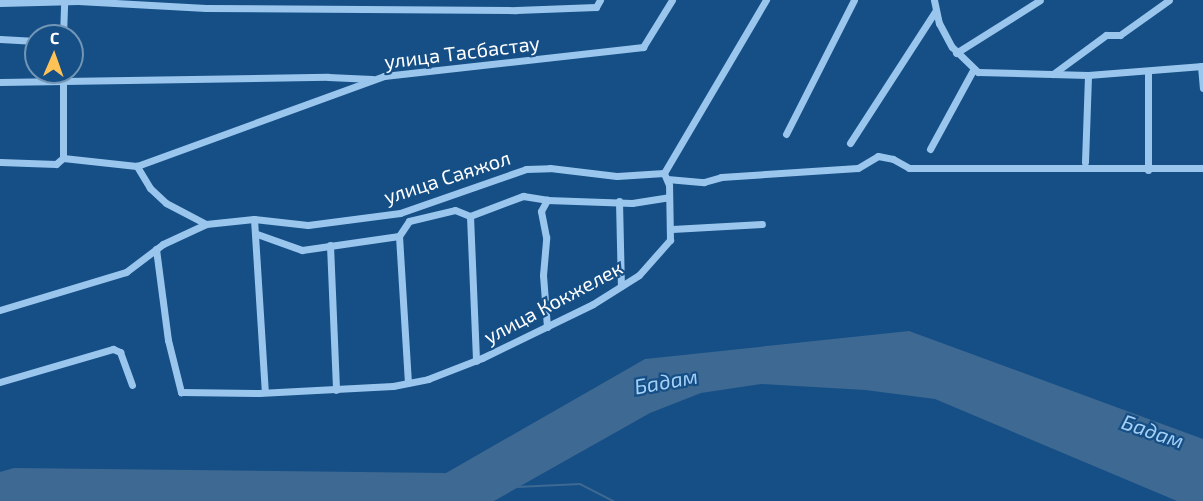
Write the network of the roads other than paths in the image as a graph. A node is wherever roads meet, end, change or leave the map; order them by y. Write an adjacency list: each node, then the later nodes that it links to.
1 (444, 0): 12 (street)
2 (672, 0): 23 (street, улица Тасбастау)
3 (766, 0): 38 (street)
4 (854, 0): 29 (street)
5 (934, 0): 13 (street)
6 (1040, 0): 17 (street)
7 (1170, 0): 21 (street)
8 (64, 1): 9 (street); 10 (street); 14 (street)
9 (197, 2): 12 (street)
10 (0, 3)
11 (598, 3): 12 (street)
12 (444, 9)
13 (936, 10): 17 (street); 30 (street)
14 (63, 24)
15 (0, 39): 16 (street)
16 (24, 40)
17 (956, 52): 19 (street)
18 (1202, 66): 20 (street); 28 (street)
19 (973, 70): 21 (street); 31 (street)
20 (1148, 72): 22 (street); 37 (street)
21 (1053, 74): 22 (street)
22 (1088, 75): 34 (street)
23 (376, 80): 24 (street); 35 (street, улица Тасбастау)
24 (84, 81)
25 (0, 82): 26 (street)
26 (24, 82)
27 (63, 84): 32 (street)
28 (1203, 88)
29 (786, 134)
30 (850, 142)
31 (930, 149)
32 (63, 158): 33 (street, улица Тасбастау); 35 (street, улица Тасбастау)
33 (0, 162)
34 (1085, 162)
35 (137, 166): 44 (street)
36 (1203, 168): 37 (street)
37 (1148, 170): 38 (street, улица Саяжол)
38 (667, 173): 39 (street); 43 (street, улица Саяжол)
39 (669, 197): 41 (street); 46 (street)
40 (547, 200): 41 (street); 42 (street); 53 (street)
41 (619, 201): 51 (street)
42 (470, 216): 48 (street); 54 (street, улица Кокжелек)
43 (254, 219): 44 (street, улица Саяжол); 47 (street)
44 (206, 224): 50 (street, улица Саяжол)
45 (762, 224): 46 (street)
46 (672, 229): 51 (street, улица Кокжелек)
47 (257, 234): 49 (street); 59 (street)
48 (400, 238): 49 (street); 56 (street)
49 (330, 245): 58 (street)
50 (156, 249): 52 (street, улица Саяжол); 59 (street, улица Кокжелек)
51 (621, 286): 53 (street, улица Кокжелек)
52 (0, 310)
53 (547, 327): 54 (street, улица Кокжелек)
54 (476, 361): 56 (street, улица Кокжелек)
55 (0, 382): 57 (street)
56 (408, 383): 58 (street, улица Кокжелек)
57 (132, 385)
58 (336, 390): 59 (street, улица Кокжелек)
59 (265, 392)

